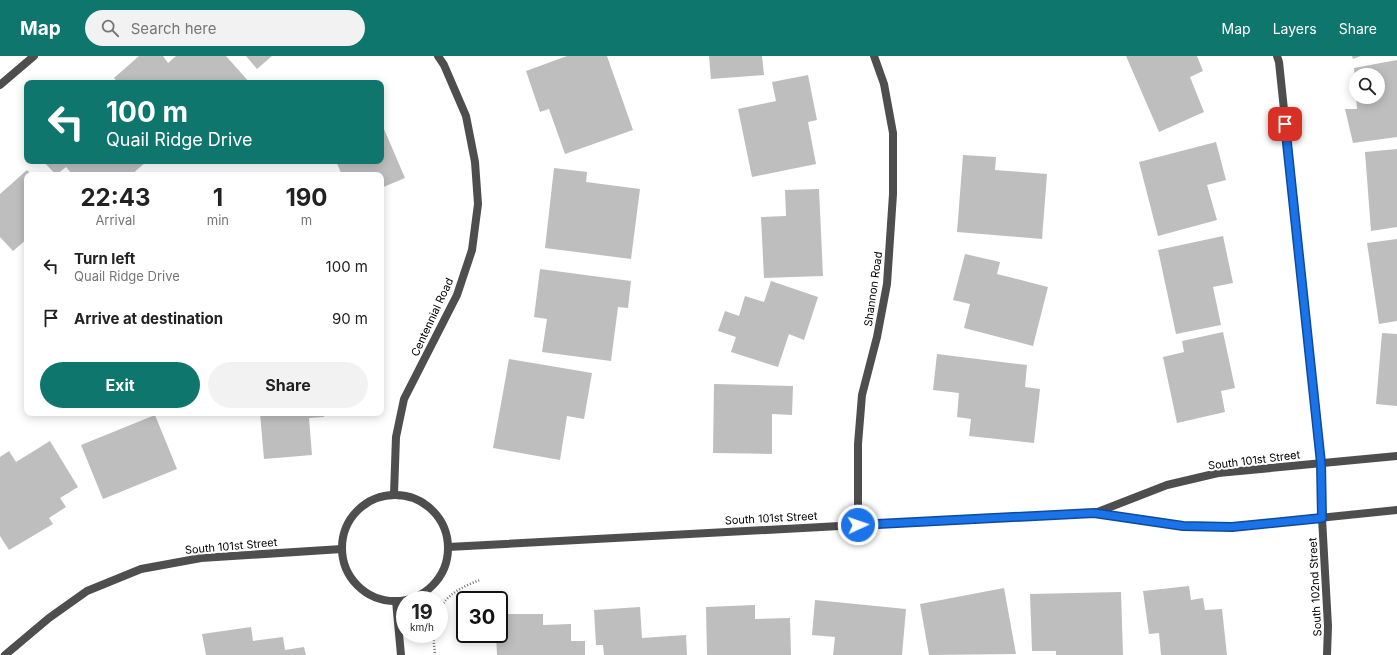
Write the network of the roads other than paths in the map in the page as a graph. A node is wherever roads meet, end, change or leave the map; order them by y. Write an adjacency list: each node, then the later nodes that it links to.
1 (34, 56): 5 (street)
2 (438, 56): 8 (street, Centennial Road)
3 (874, 56): 12 (street, Shannon Road)
4 (1277, 56): 7 (street, South 102nd Street)
5 (0, 85)
6 (1397, 456): 7 (street, South 101st Street)
7 (1321, 463): 10 (street, South 101st Street); 11 (street, South 102nd Street)
8 (394, 494): 13 (street); 14 (street)
9 (1397, 510): 11 (street, South 101st Street)
10 (1094, 513): 11 (street, South 101st Street); 12 (street, South 101st Street)
11 (1322, 518): 20 (street, South 102nd Street)
12 (858, 525): 13 (street, South 101st Street)
13 (448, 547): 15 (street)
14 (342, 549): 16 (street); 18 (street, South 101st Street)
15 (425, 591)
16 (396, 601)
17 (400, 643): 19 (street)
18 (5, 655)
19 (401, 655)
20 (1327, 655)

